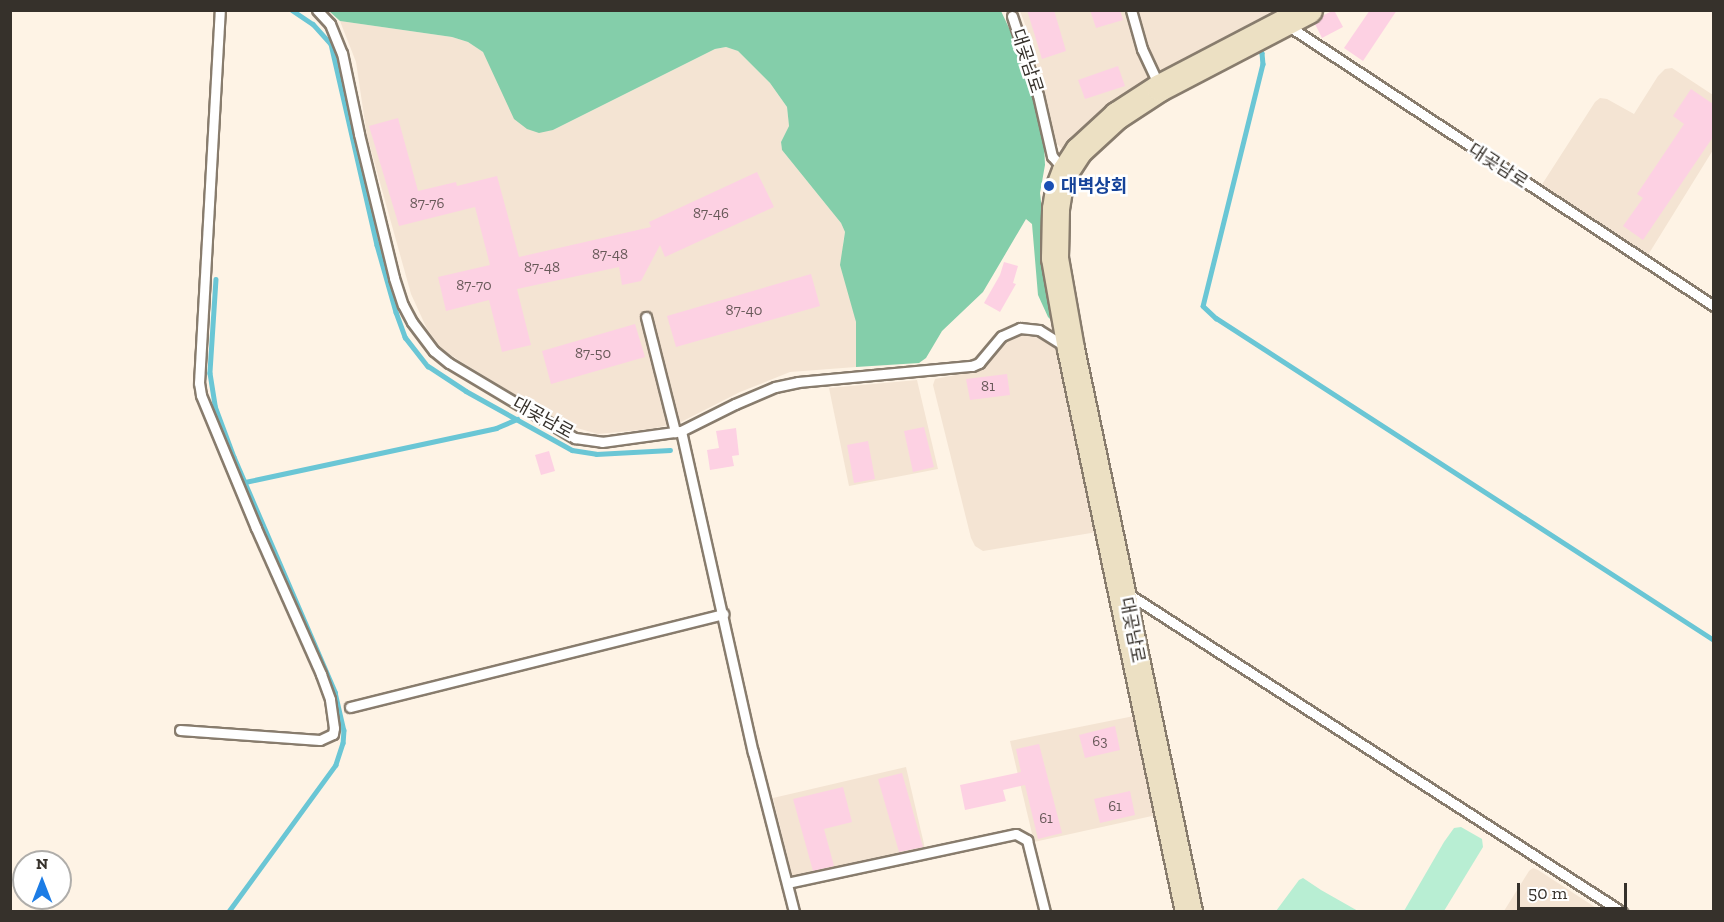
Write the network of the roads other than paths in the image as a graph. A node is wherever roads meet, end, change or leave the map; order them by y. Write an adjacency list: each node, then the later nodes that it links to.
1 (220, 10): 16 (lane)
2 (317, 10): 12 (lane, 대곶남로)
3 (1131, 10): 7 (lane)
4 (1309, 10): 6 (street, 대곶남로)
5 (1012, 16): 8 (lane, 대곶남로)
6 (1284, 23): 7 (street, 대곶남로); 9 (lane, 대곶남로)
7 (1160, 88): 8 (street, 대곶남로)
8 (1066, 171): 11 (street, 대곶남로)
9 (1713, 306)
10 (646, 317): 12 (lane)
11 (1071, 349): 12 (lane, 대곶남로); 13 (street, 대곶남로)
12 (678, 432): 14 (lane)
13 (1124, 590): 20 (street, 대곶남로); 21 (lane)
14 (724, 614): 15 (lane); 17 (lane)
15 (350, 706)
16 (180, 729)
17 (787, 884): 18 (lane); 19 (lane)
18 (794, 912)
19 (1045, 912)
20 (1190, 912)
21 (1622, 912)

